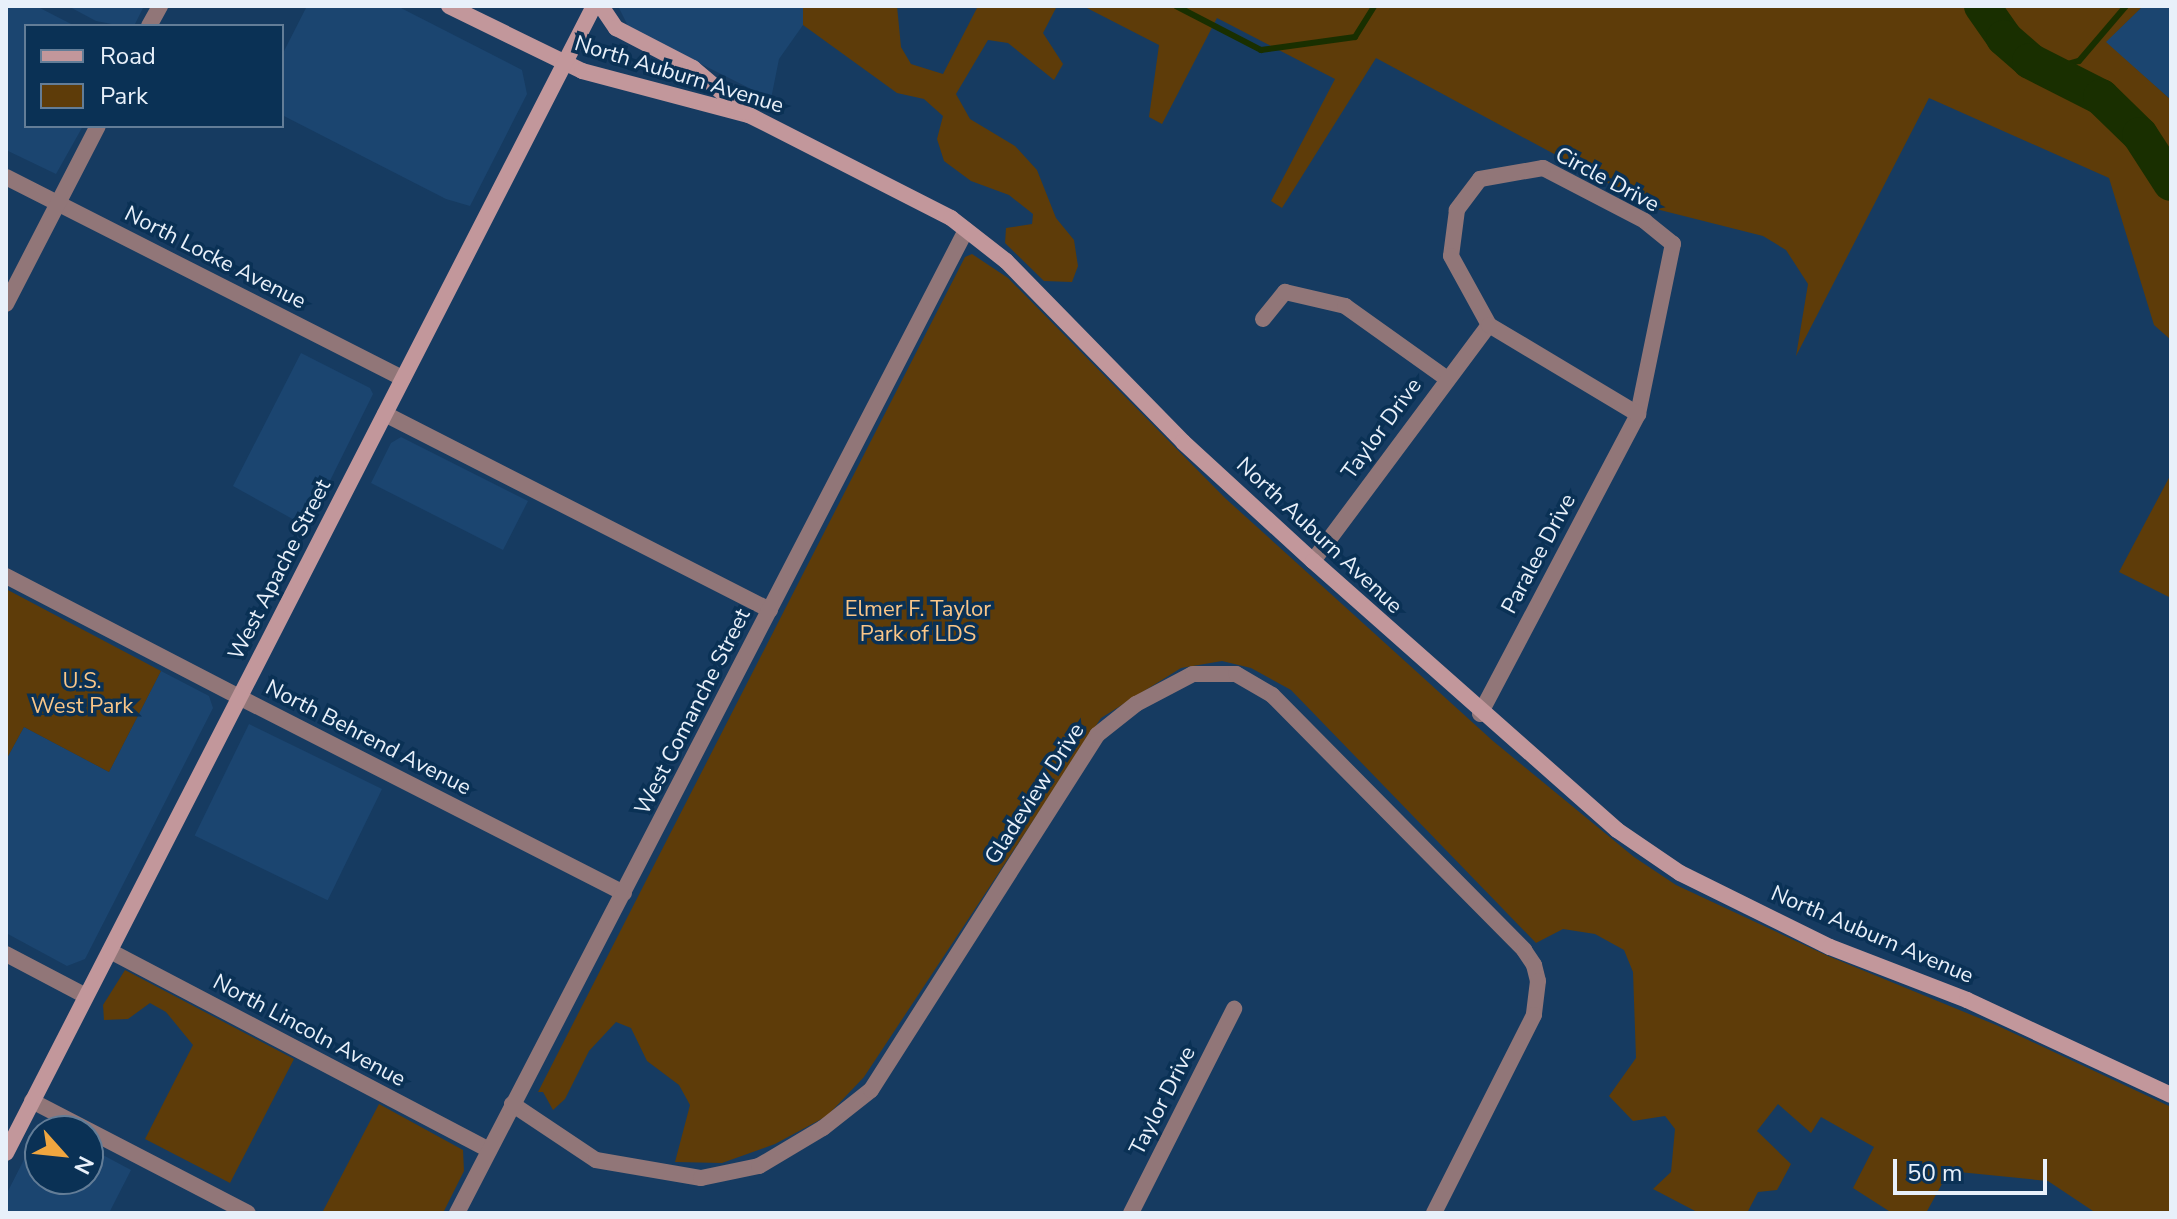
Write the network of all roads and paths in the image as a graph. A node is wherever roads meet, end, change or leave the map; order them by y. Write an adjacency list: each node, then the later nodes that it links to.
1 (160, 6): 5 (street)
2 (449, 6): 6 (main road, North Auburn Avenue)
3 (594, 6): 6 (main road, West Apache Street)
4 (601, 6): 7 (main road)
5 (150, 24)
6 (564, 64): 7 (main road, North Auburn Avenue); 15 (main road, West Apache Street)
7 (749, 115): 11 (main road, North Auburn Avenue)
8 (97, 128): 10 (street)
9 (6, 177): 10 (street, North Locke Avenue)
10 (58, 203): 12 (street); 15 (street, North Locke Avenue)
11 (966, 230): 19 (main road, North Auburn Avenue); 21 (street, West Comanche Street)
12 (6, 304)
13 (1263, 319): 16 (street)
14 (1489, 325): 16 (street, Taylor Drive); 18 (street); 18 (street, Circle Drive)
15 (403, 378): 17 (main road, West Apache Street)
16 (1446, 378): 19 (street, Taylor Drive)
17 (385, 414): 21 (street); 22 (main road, West Apache Street)
18 (1638, 414): 23 (street, Paralee Drive)
19 (1313, 561): 23 (main road, North Auburn Avenue)
20 (6, 576): 22 (street, North Behrend Avenue)
21 (770, 610): 24 (street, West Comanche Street)
22 (239, 697): 24 (street, North Behrend Avenue); 25 (main road, West Apache Street)
23 (1480, 714): 29 (main road, North Auburn Avenue)
24 (624, 893): 31 (street, West Comanche Street)
25 (110, 951): 27 (main road, West Apache Street); 32 (street, North Lincoln Avenue)
26 (6, 954): 27 (street)
27 (86, 996): 30 (main road, West Apache Street)
28 (1234, 1009): 36 (street, Taylor Drive)
29 (2171, 1095)
30 (32, 1101): 33 (main road, West Apache Street); 34 (street)
31 (512, 1104): 32 (street, West Comanche Street); 37 (street, Gladeview Drive)
32 (489, 1150): 35 (street, West Comanche Street)
33 (6, 1153)
34 (248, 1213)
35 (457, 1213)
36 (1131, 1213)
37 (1434, 1213)

